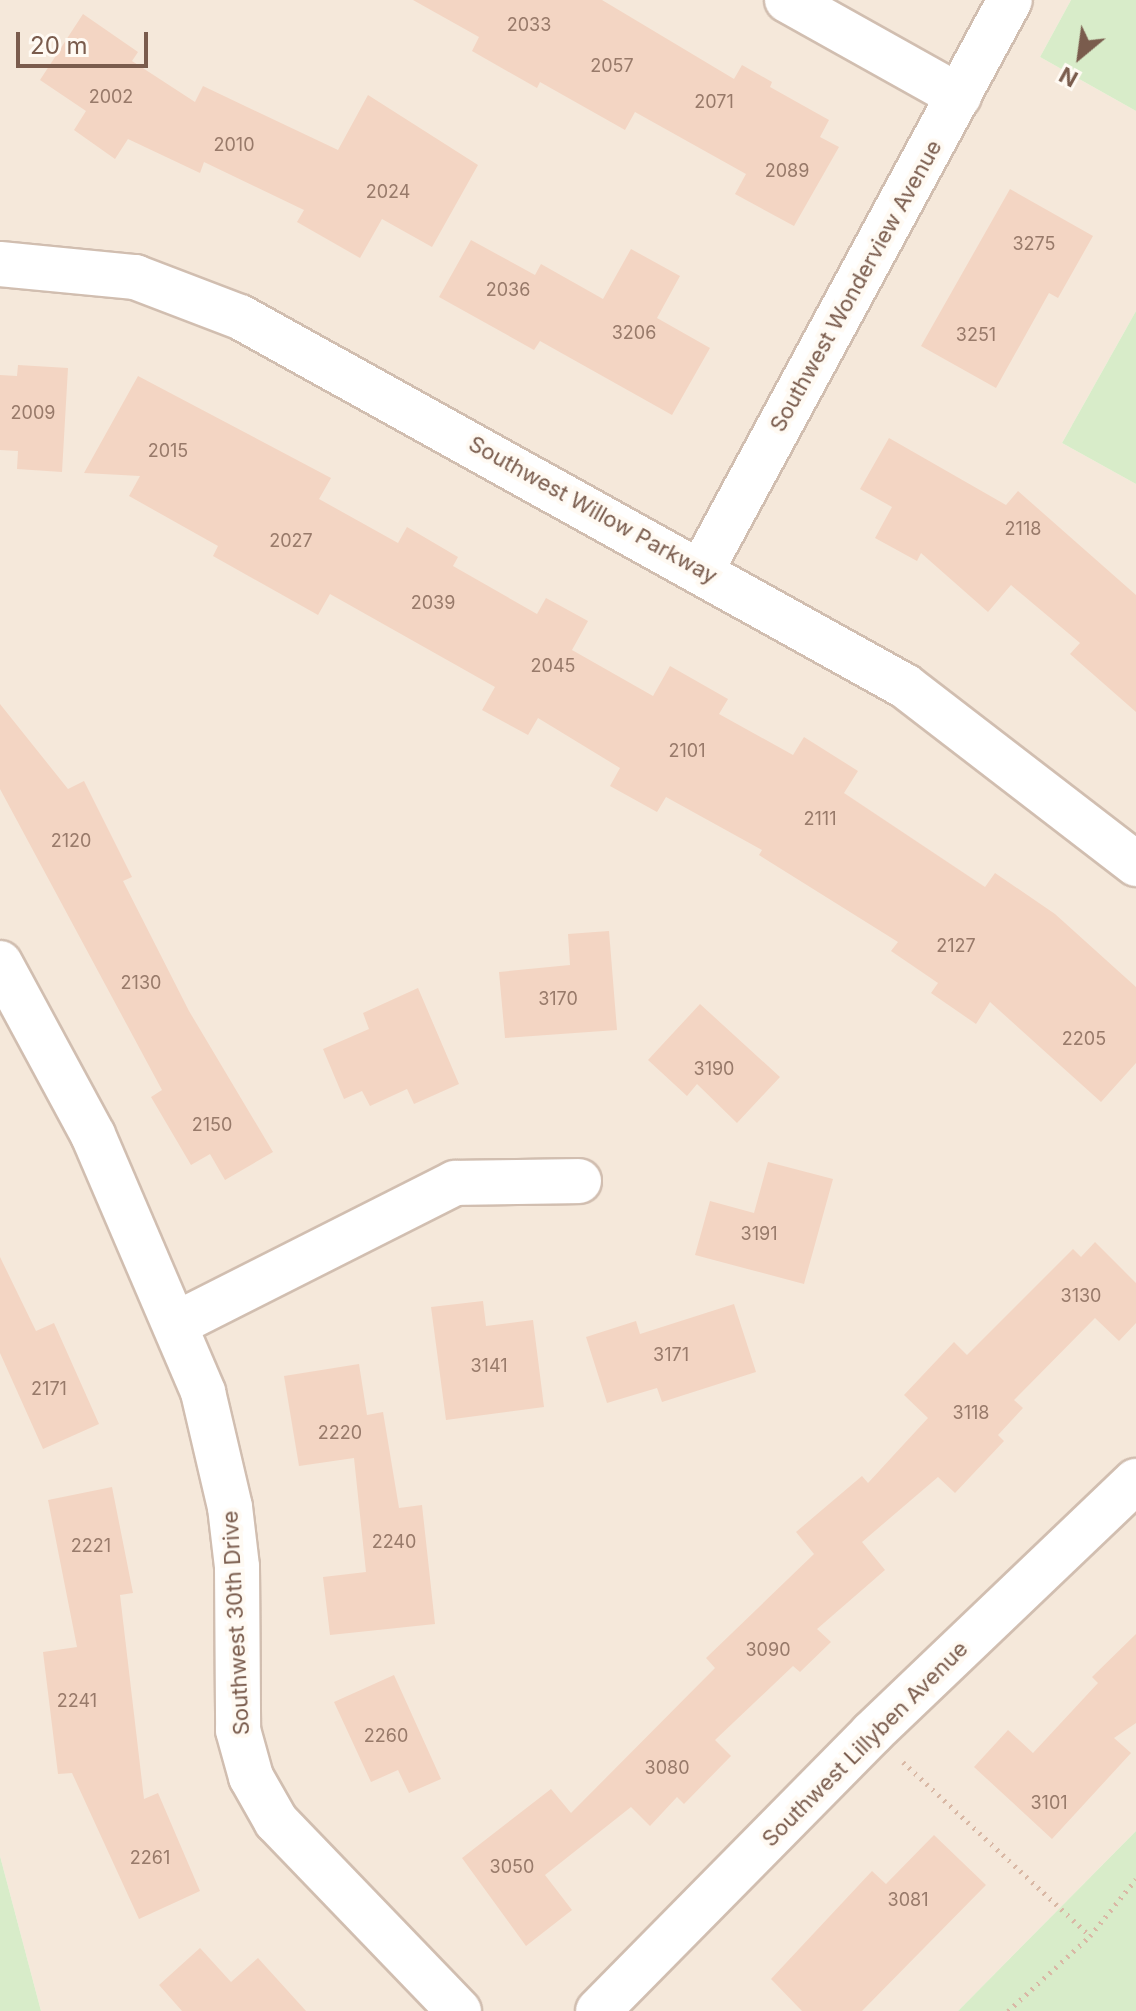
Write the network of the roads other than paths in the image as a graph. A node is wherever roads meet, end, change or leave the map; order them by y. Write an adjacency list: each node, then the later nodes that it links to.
1 (787, 0): 3 (street)
2 (1010, 0): 3 (street, Southwest Wonderview Avenue)
3 (959, 96): 5 (street, Southwest Wonderview Avenue)
4 (0, 264): 5 (street, Southwest Willow Parkway)
5 (701, 571): 6 (street, Southwest Willow Parkway)
6 (1136, 864)
7 (0, 963): 9 (street, Southwest 30th Drive)
8 (579, 1181): 9 (street)
9 (176, 1324): 11 (street, Southwest 30th Drive)
10 (1136, 1481): 12 (street, Southwest Lillyben Avenue)
11 (459, 2011)
12 (598, 2011)

